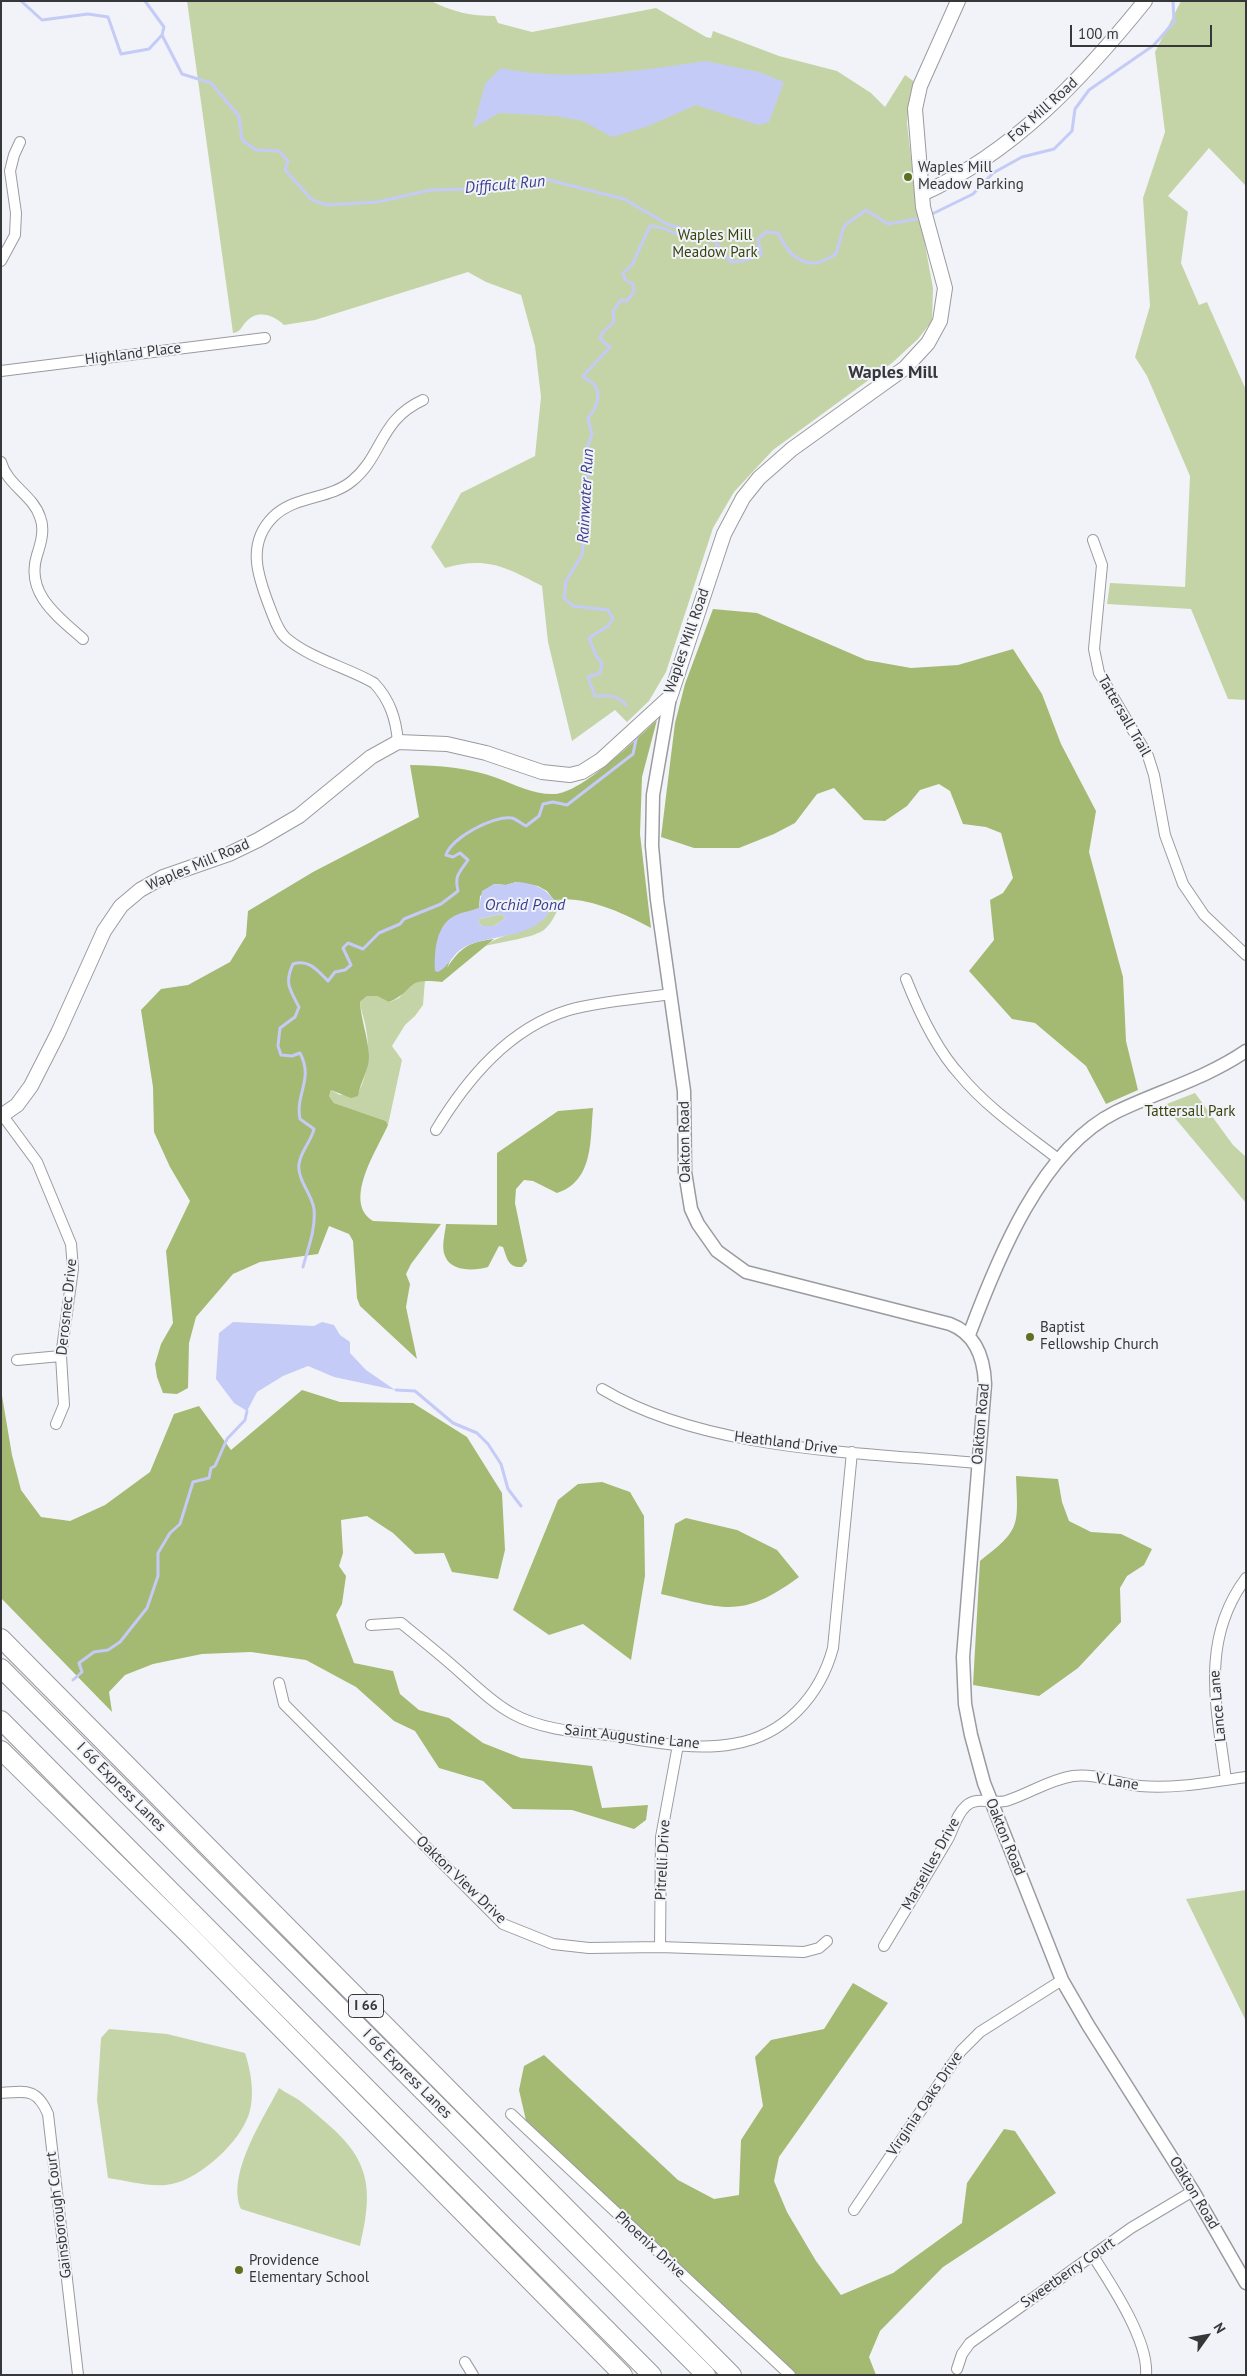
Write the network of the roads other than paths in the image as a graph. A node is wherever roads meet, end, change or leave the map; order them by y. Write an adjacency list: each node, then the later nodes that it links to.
1 (958, 1): 4 (main road, Waples Mill Road)
2 (1145, 1): 4 (main road, Fox Mill Road)
3 (20, 142): 5 (street)
4 (922, 201): 12 (main road, Waples Mill Road)
5 (1, 261)
6 (265, 338): 7 (street, Highland Place)
7 (1, 371)
8 (424, 400): 13 (street)
9 (1, 462): 11 (street)
10 (1093, 540): 14 (street, Tattersall Trail)
11 (83, 639)
12 (670, 697): 13 (main road, Waples Mill Road); 16 (street, Oakton Road)
13 (398, 742): 18 (main road, Waples Mill Road)
14 (1246, 954)
15 (906, 979): 20 (street)
16 (671, 994): 19 (street); 21 (street, Oakton Road)
17 (1246, 1051): 20 (street)
18 (2, 1116): 22 (street, Derosnec Drive)
19 (436, 1130)
20 (1058, 1159): 21 (street)
21 (969, 1334): 27 (street, Oakton Road)
22 (61, 1356): 23 (street); 25 (street, Derosnec Drive)
23 (17, 1360)
24 (602, 1389): 26 (street, Heathland Drive)
25 (56, 1424)
26 (852, 1452): 27 (street, Heathland Drive); 34 (street, Saint Augustine Lane)
27 (977, 1463): 38 (street, Oakton Road)
28 (1246, 1578): 37 (street, Lance Lane)
29 (371, 1625): 34 (street, Saint Augustine Lane)
30 (1, 1638): 56 (highway, I 66)
31 (1, 1668): 55 (highway, I 66 Express Lanes)
32 (278, 1683): 41 (street, Oakton View Drive)
33 (1, 1720): 54 (highway)
34 (678, 1744): 41 (street, Pitrelli Drive)
35 (1, 1750): 53 (highway)
36 (1246, 1777): 37 (street, V Lane)
37 (1226, 1780): 38 (street, V Lane)
38 (992, 1802): 40 (street, Marseilles Drive); 42 (street, Oakton Road)
39 (827, 1941): 41 (street, Oakton View Drive)
40 (884, 1946)
41 (660, 1947)
42 (1062, 1980): 45 (street, Oakton Road); 46 (street, Virginia Oaks Drive)
43 (1, 2094): 51 (street, Gainsborough Court)
44 (511, 2114): 57 (street, Phoenix Drive)
45 (1193, 2191): 47 (street, Sweetberry Court); 48 (street, Oakton Road)
46 (854, 2210)
47 (1094, 2256): 50 (street, Sweetberry Court); 58 (street)
48 (1246, 2283)
49 (465, 2362): 52 (street)
50 (957, 2369)
51 (78, 2375)
52 (473, 2375)
53 (623, 2375)
54 (652, 2375)
55 (706, 2375)
56 (732, 2375)
57 (790, 2375)
58 (1146, 2375)

